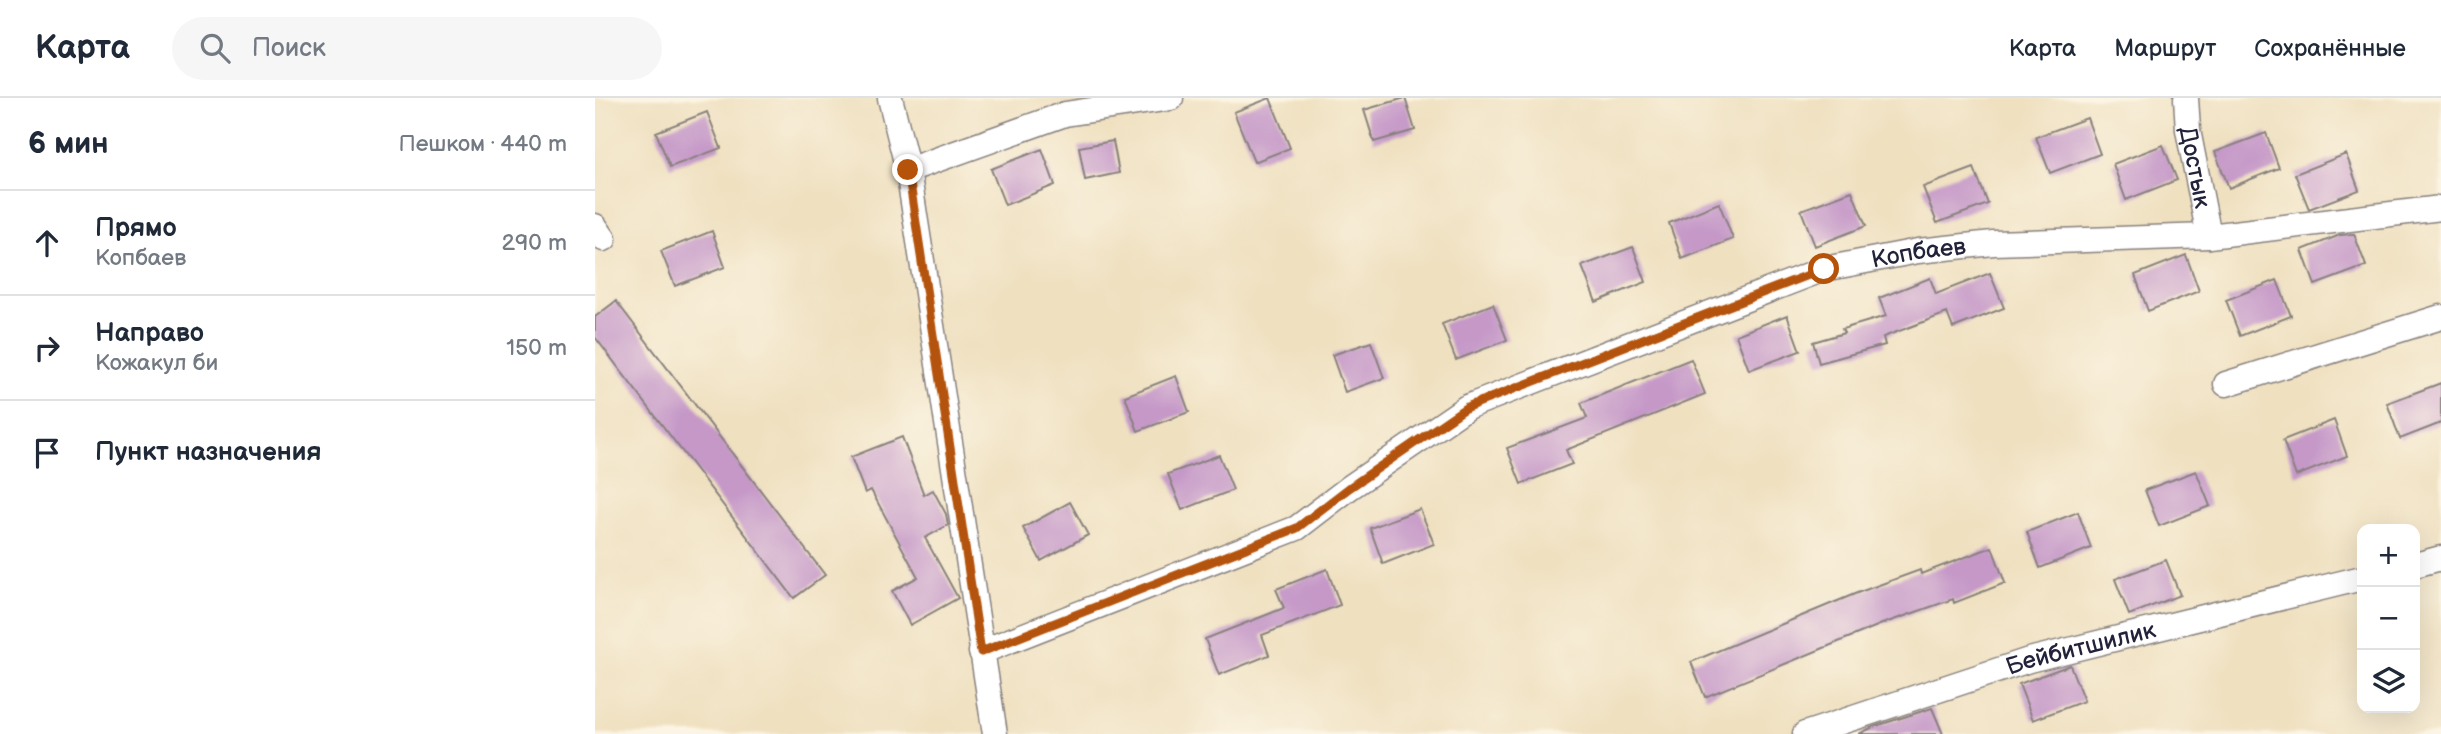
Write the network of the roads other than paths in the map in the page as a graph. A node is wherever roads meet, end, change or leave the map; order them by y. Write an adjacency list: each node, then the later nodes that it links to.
1 (890, 98): 4 (street)
2 (1171, 98): 4 (street)
3 (2186, 98): 6 (street, Достык)
4 (908, 170): 12 (street)
5 (2441, 208): 6 (street, Копбаев)
6 (2209, 236): 12 (street, Копбаев)
7 (2441, 317): 8 (street)
8 (2226, 384)
9 (2441, 558): 10 (street)
10 (2420, 564)
11 (2357, 579): 14 (street, Бейбитшилик)
12 (981, 652): 13 (street)
13 (995, 734)
14 (1805, 734)

